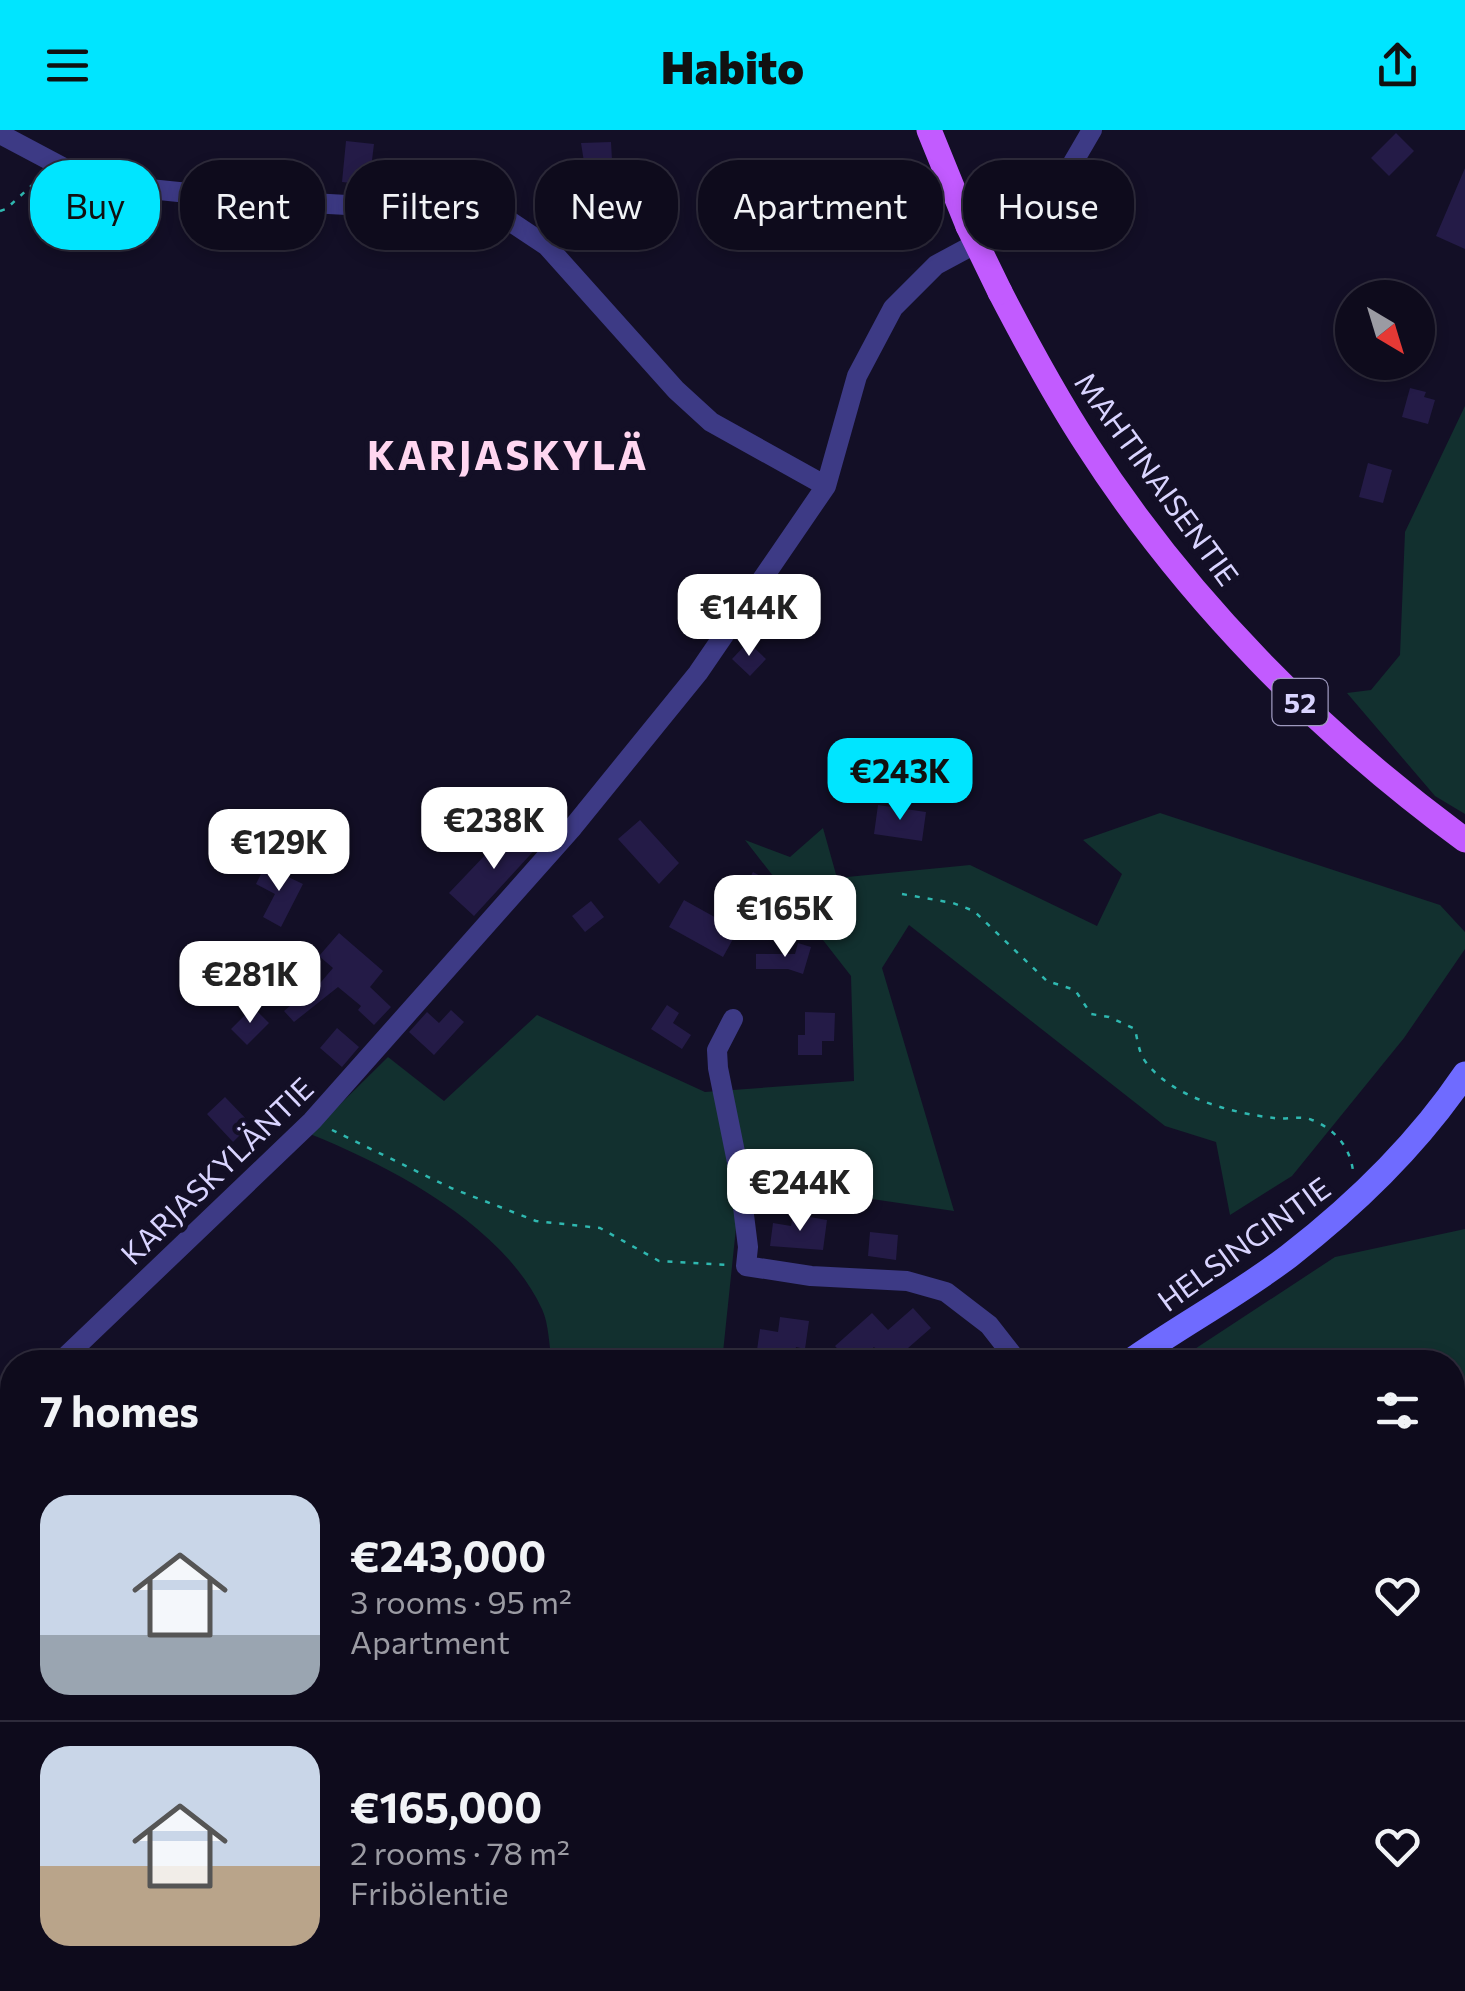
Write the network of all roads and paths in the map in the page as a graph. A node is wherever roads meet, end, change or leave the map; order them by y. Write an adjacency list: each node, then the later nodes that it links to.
1 (929, 130): 9 (main road, MAHTINAISENTIE / 52, bridge)
2 (1092, 130): 8 (street, KARJASKYLÄNTIE)
3 (0, 134): 4 (street)
4 (46, 160)
5 (30, 189): 7 (path)
6 (160, 190): 8 (street)
7 (0, 211)
8 (826, 486): 13 (street, KARJASKYLÄNTIE)
9 (1465, 840)
10 (902, 894): 14 (path)
11 (733, 1020): 15 (street)
12 (1465, 1074): 14 (main road, HELSINGINTIE)
13 (312, 1121): 15 (path); 16 (street, KARJASKYLÄNTIE)
14 (1357, 1201): 18 (main road, HELSINGINTIE)
15 (746, 1266): 17 (street)
16 (73, 1350)
17 (1009, 1350)
18 (1146, 1350)

